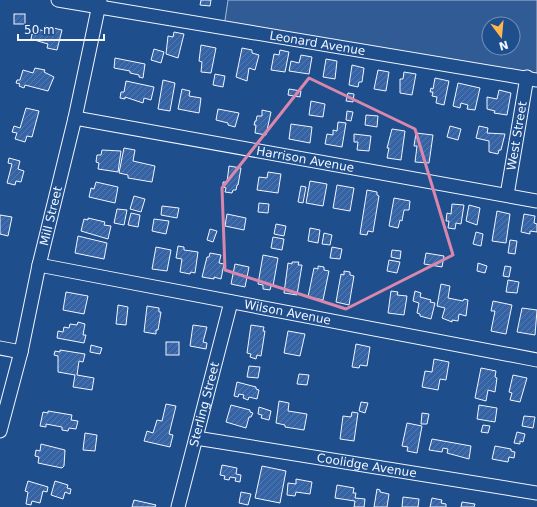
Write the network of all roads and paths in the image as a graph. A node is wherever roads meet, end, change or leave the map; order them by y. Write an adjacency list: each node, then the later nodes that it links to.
1 (58, 0): 2 (street, Leonard Avenue)
2 (100, 3): 3 (street, Leonard Avenue); 4 (street, Mill Street)
3 (532, 79): 5 (street, West Street)
4 (74, 118): 5 (street, Harrison Avenue); 7 (street, Mill Street)
5 (507, 195): 6 (street, Harrison Avenue)
6 (537, 201)
7 (39, 266): 8 (street, Wilson Avenue); 10 (street, Mill Street)
8 (230, 302): 11 (street, Wilson Avenue); 13 (street, Sterling Street)
9 (0, 348): 10 (street)
10 (21, 352): 12 (street, Mill Street)
11 (537, 360)
12 (0, 431)
13 (196, 438): 14 (street, Coolidge Avenue); 15 (street, Sterling Street)
14 (537, 494)
15 (178, 507)

